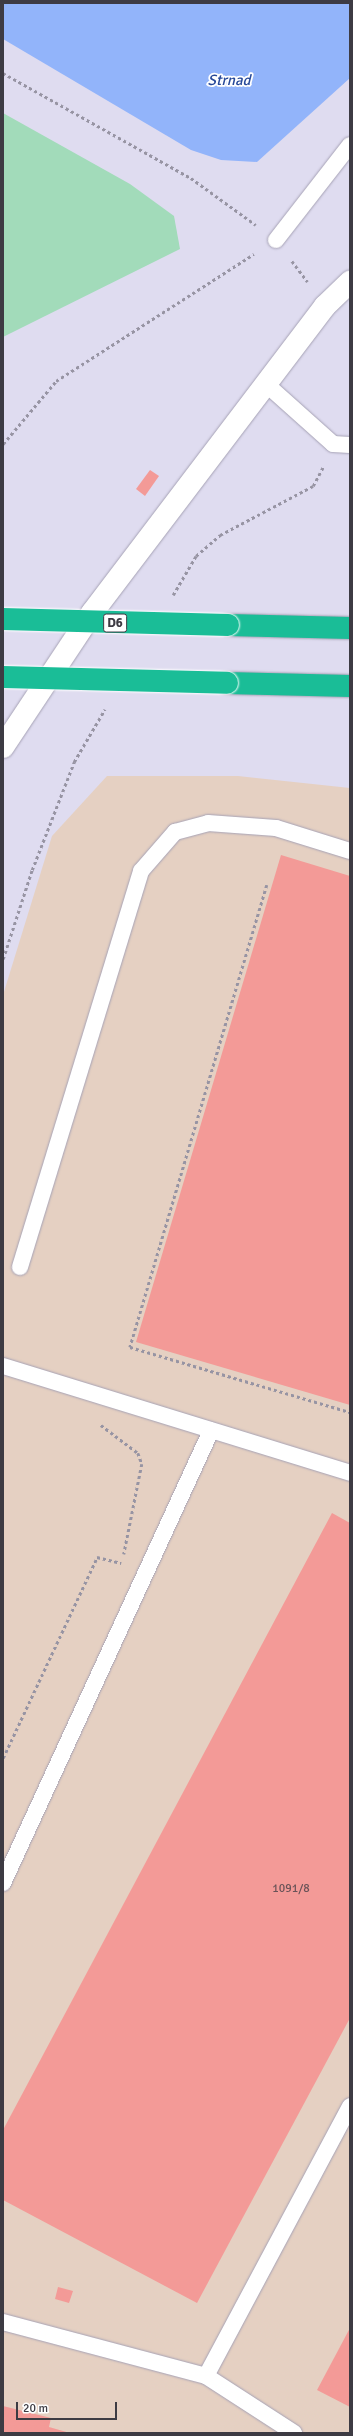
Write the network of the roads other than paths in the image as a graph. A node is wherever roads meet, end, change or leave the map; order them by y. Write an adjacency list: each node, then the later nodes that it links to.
1 (350, 145): 2 (lane)
2 (276, 240)
3 (350, 282): 4 (main road)
4 (266, 384): 5 (lane); 10 (main road)
5 (350, 445)
6 (3, 619): 7 (highway, D6, bridge)
7 (350, 628)
8 (3, 677): 9 (highway, bridge)
9 (350, 686)
10 (3, 747)
11 (350, 851): 12 (lane)
12 (20, 1268)
13 (3, 1366): 14 (lane)
14 (211, 1430): 15 (lane); 16 (lane)
15 (350, 1473)
16 (3, 1883)
17 (350, 2106): 19 (lane)
18 (3, 2322): 19 (lane)
19 (206, 2376): 20 (lane)
20 (294, 2433)

